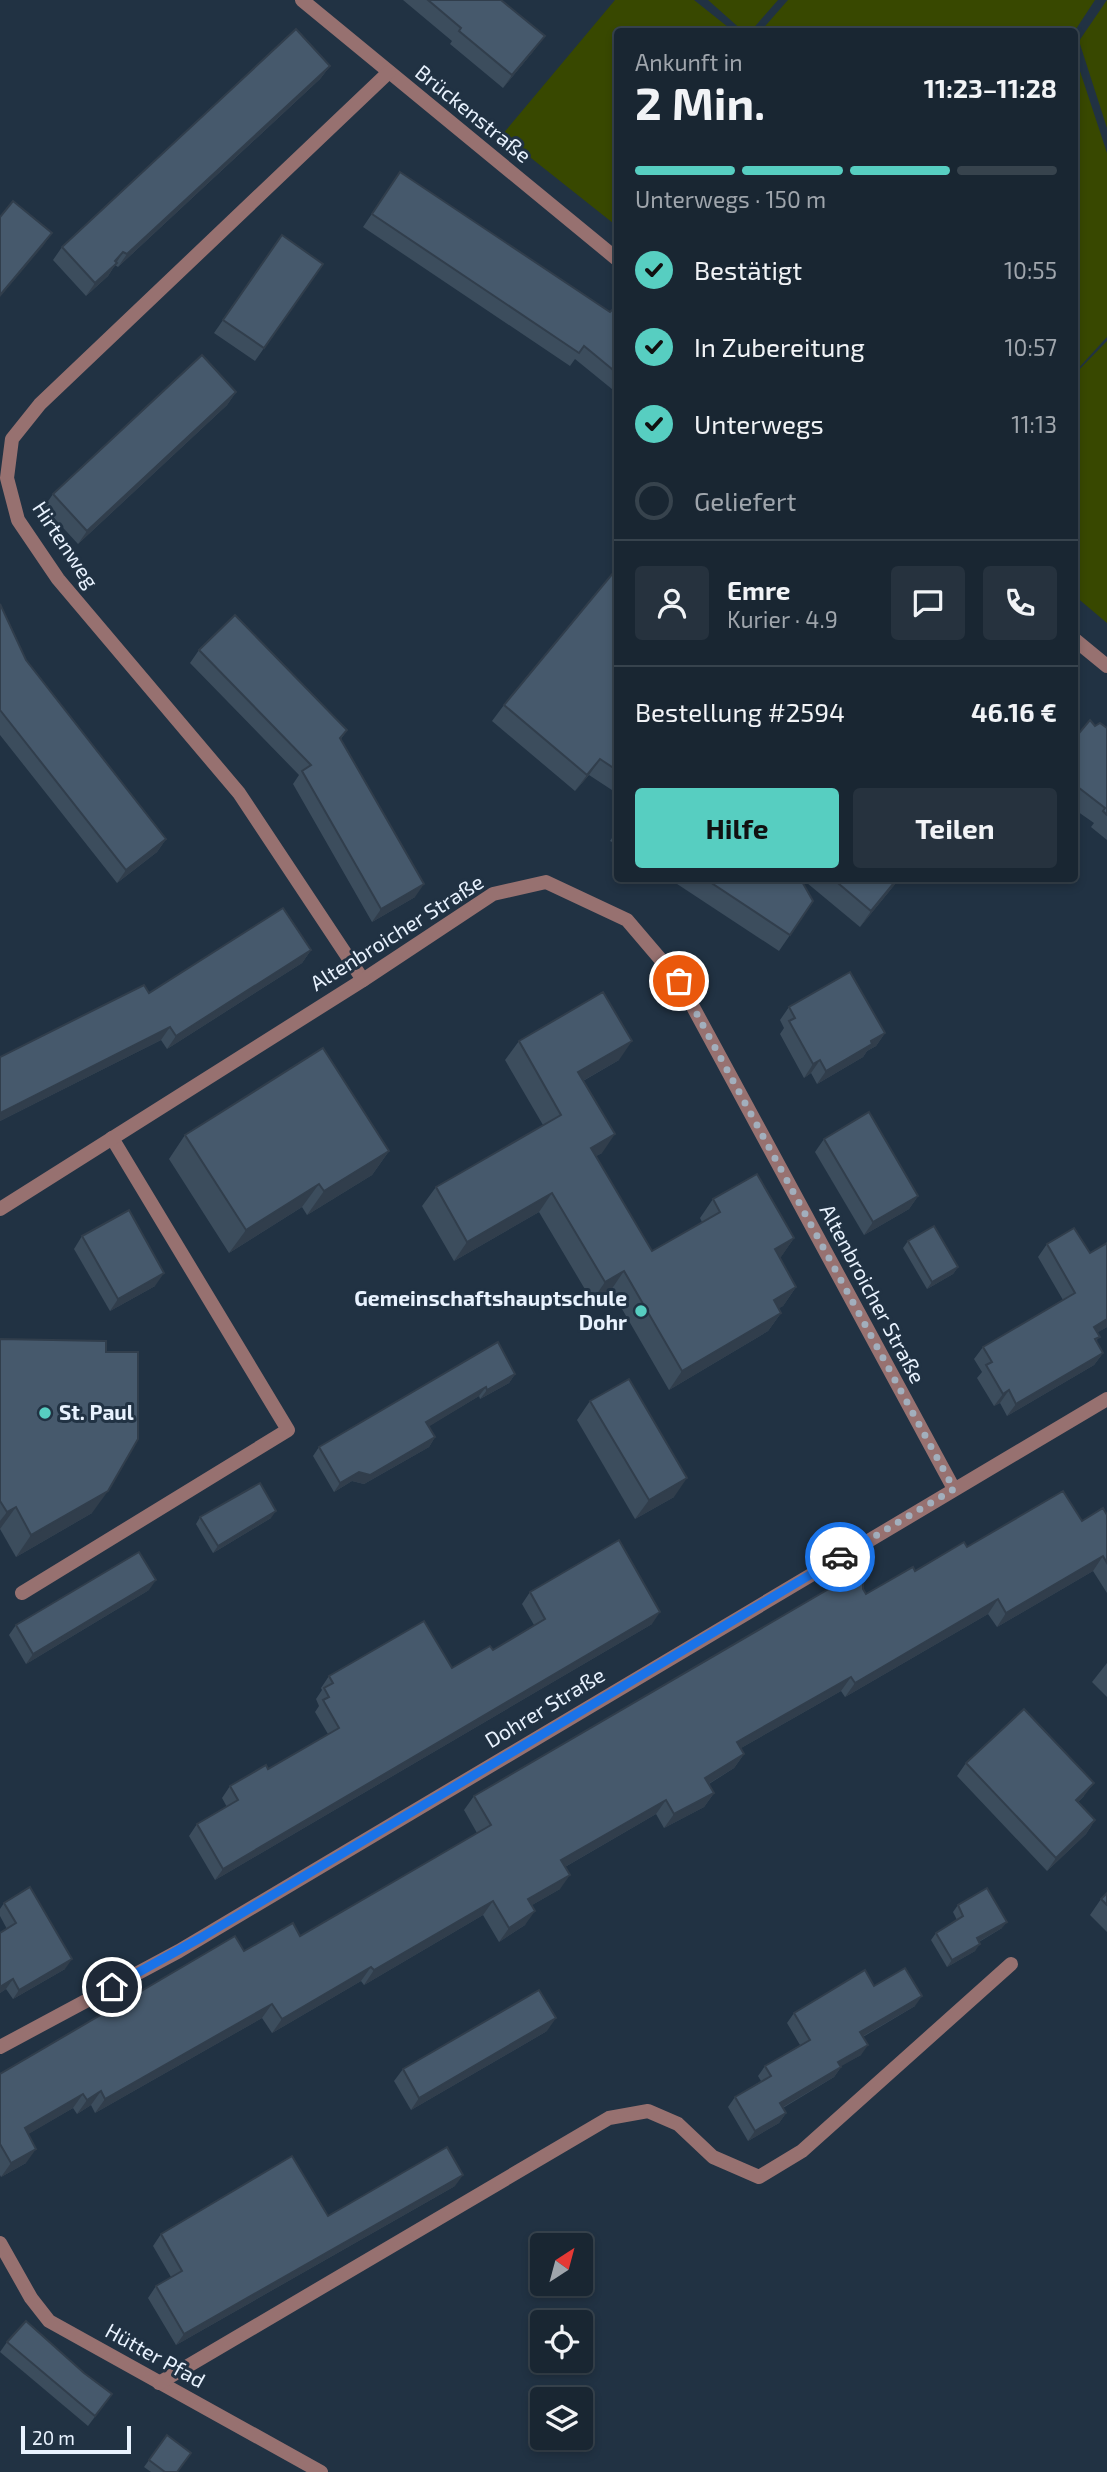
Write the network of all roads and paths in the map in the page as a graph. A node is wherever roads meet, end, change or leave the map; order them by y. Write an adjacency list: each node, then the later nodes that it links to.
1 (302, 0): 2 (street, Brückenstraße)
2 (389, 72): 3 (street, Brückenstraße); 4 (street, Hirtenweg)
3 (614, 257)
4 (4, 478): 7 (street, Hirtenweg)
5 (1078, 642): 6 (street)
6 (1107, 666)
7 (363, 980): 8 (street, Altenbroicher Straße); 11 (street, Altenbroicher Straße)
8 (113, 1138): 9 (street, Altenbroicher Straße); 12 (street)
9 (0, 1209)
10 (1107, 1399): 11 (street, Dohrer Straße)
11 (954, 1489): 14 (street, Dohrer Straße)
12 (23, 1593)
13 (1011, 1964): 16 (street)
14 (0, 2047)
15 (0, 2243): 16 (street, Hütter Pfad)
16 (159, 2383): 17 (street, Hütter Pfad)
17 (321, 2472)

